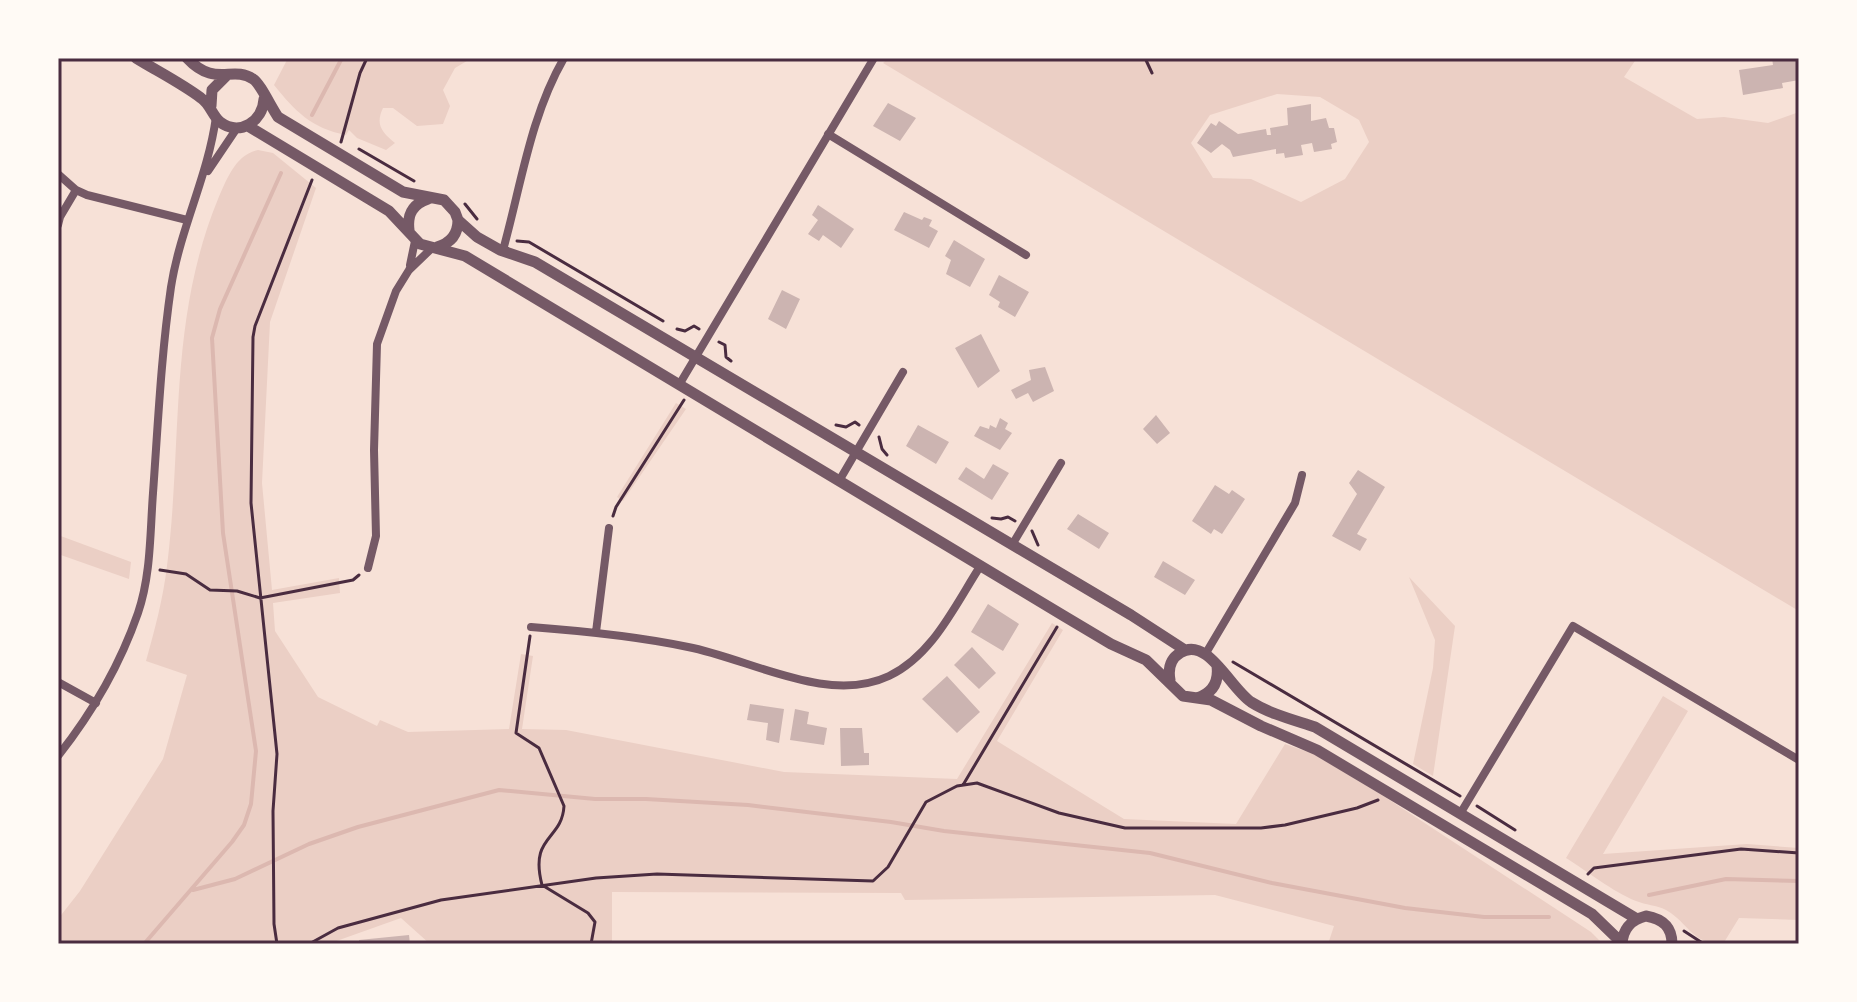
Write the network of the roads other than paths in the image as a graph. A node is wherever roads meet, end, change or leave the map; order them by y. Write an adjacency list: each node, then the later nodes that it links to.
1 (136, 58): 7 (street)
2 (187, 58): 5 (street)
3 (564, 58): 19 (street)
4 (874, 58): 9 (street)
5 (226, 76): 6 (street); 7 (street)
6 (264, 99): 8 (street); 13 (street)
7 (213, 112): 8 (street); 11 (street)
8 (243, 127): 11 (street); 17 (street)
9 (828, 134): 20 (street); 22 (street)
10 (58, 174): 12 (street)
11 (203, 178): 14 (street)
12 (76, 190): 14 (street); 16 (street)
13 (428, 199): 15 (street); 17 (street)
14 (187, 220): 41 (street)
15 (458, 220): 18 (street); 19 (street)
16 (58, 225)
17 (412, 235): 18 (street); 21 (street)
18 (435, 248): 21 (street); 24 (street)
19 (503, 250): 22 (street)
20 (1026, 255)
21 (409, 270): 32 (street)
22 (696, 357): 24 (street); 25 (street)
23 (903, 372): 25 (street)
24 (684, 388): 28 (street)
25 (856, 452): 28 (street); 30 (street)
26 (1061, 463): 30 (street)
27 (1302, 475): 36 (street)
28 (839, 481): 31 (street)
29 (609, 528): 34 (street)
30 (1012, 545): 35 (street)
31 (981, 565): 34 (street); 38 (street)
32 (368, 568)
33 (531, 627): 34 (street)
34 (596, 632)
35 (1185, 650): 36 (street); 38 (street)
36 (1206, 653): 37 (street)
37 (1217, 666): 40 (street); 44 (street)
38 (1170, 680): 40 (street)
39 (58, 682): 41 (street)
40 (1197, 698): 47 (street)
41 (96, 703): 42 (street)
42 (58, 756)
43 (1799, 760): 44 (street)
44 (1460, 814): 45 (street)
45 (1637, 919): 46 (street); 47 (street)
46 (1674, 943)
47 (1622, 944)

